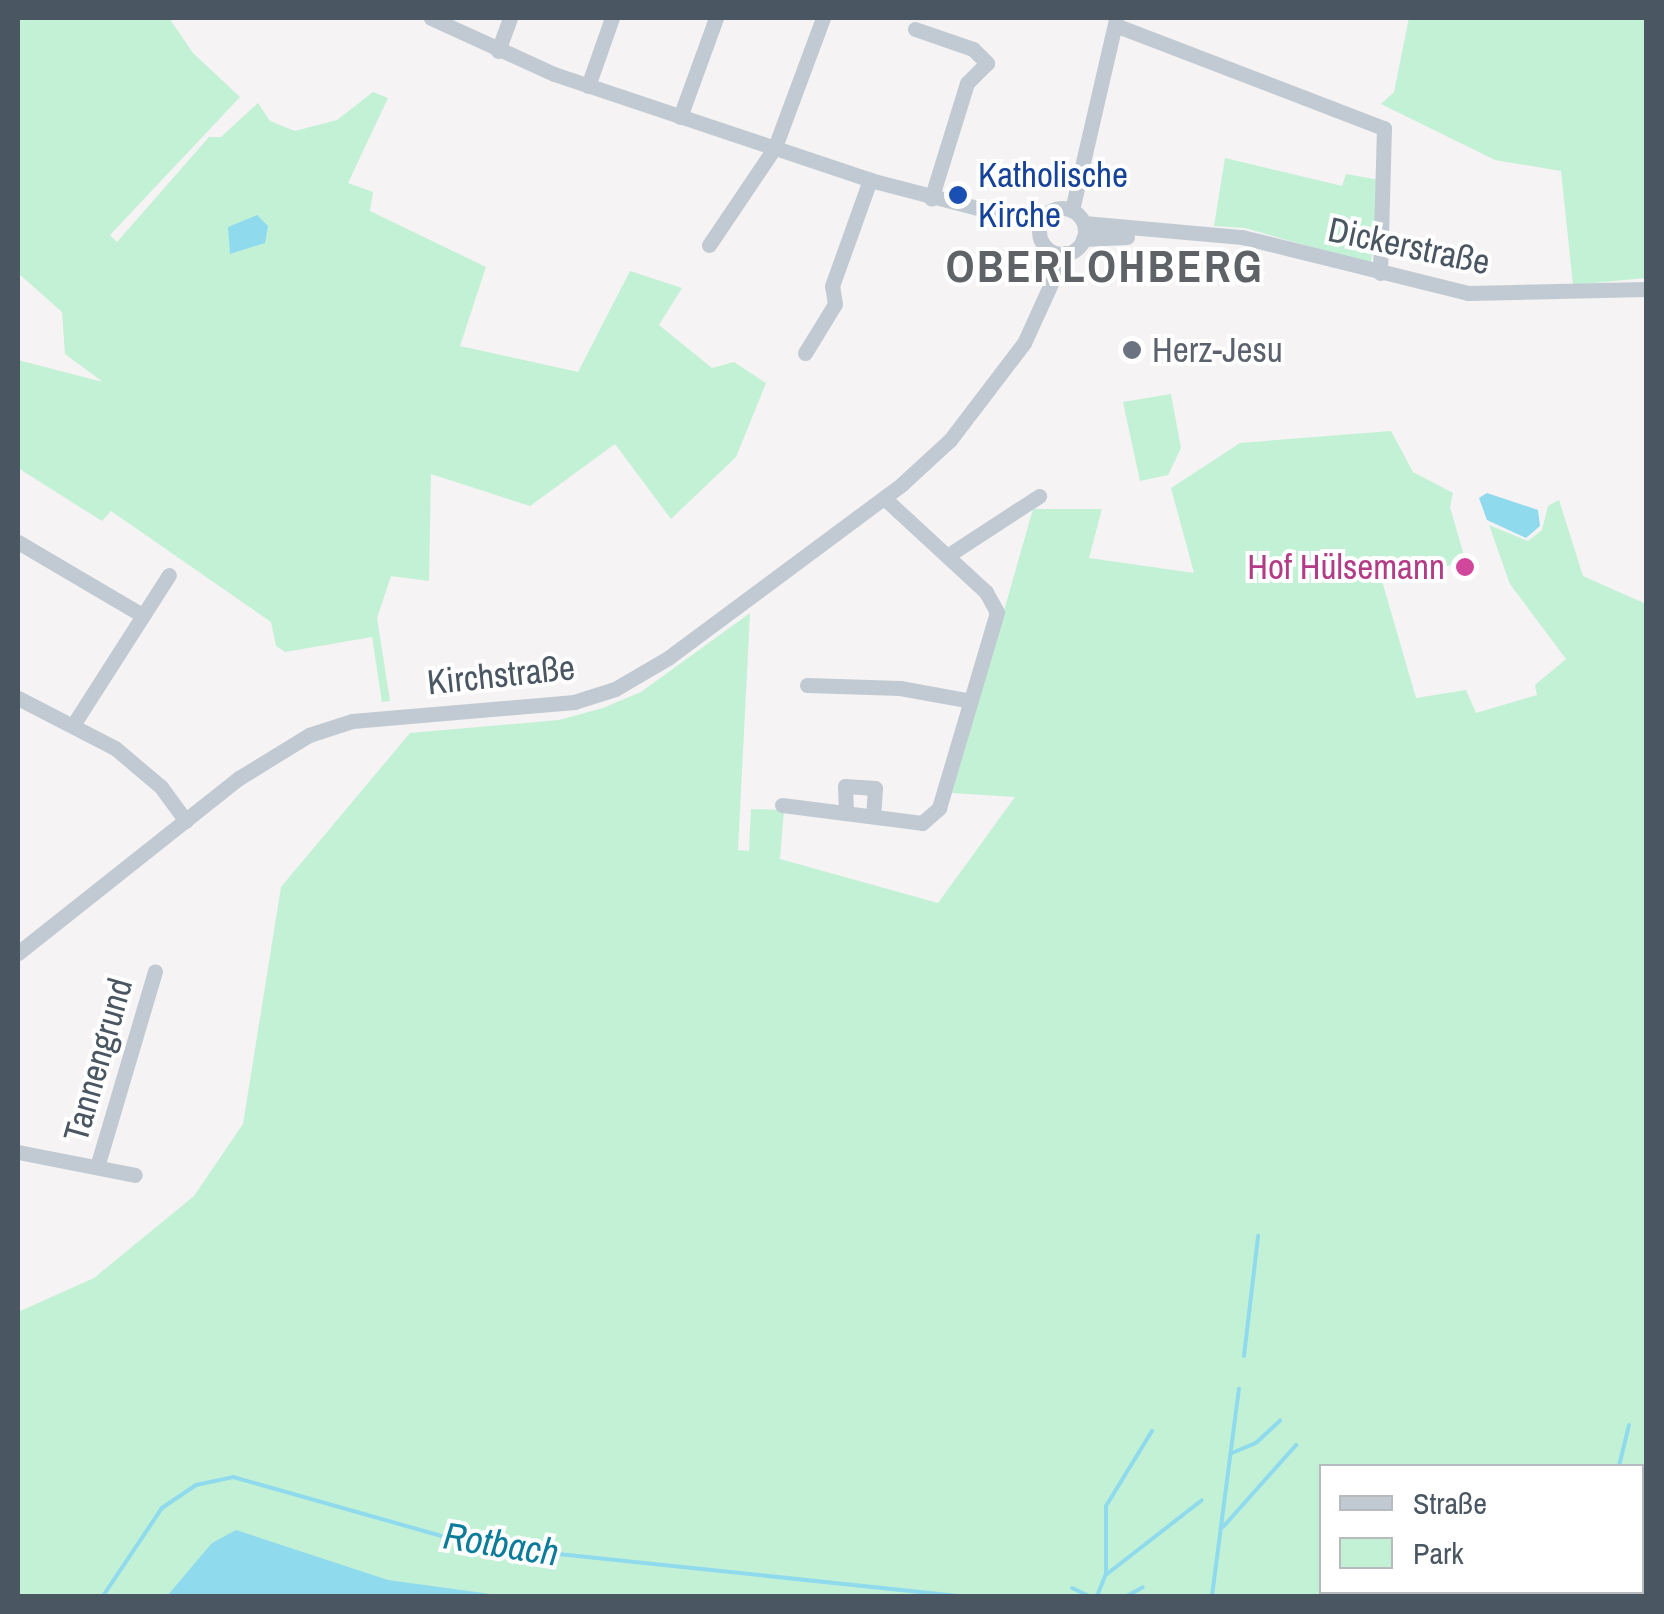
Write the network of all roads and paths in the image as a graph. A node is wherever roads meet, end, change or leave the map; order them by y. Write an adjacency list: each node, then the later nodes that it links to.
1 (432, 18): 8 (street)
2 (510, 18): 8 (street)
3 (612, 18): 9 (street)
4 (716, 18): 10 (street)
5 (824, 18): 11 (street)
6 (1116, 22): 14 (street); 19 (street)
7 (914, 29): 13 (street)
8 (498, 51): 9 (street)
9 (588, 86): 10 (street)
10 (680, 117): 11 (street)
11 (775, 147): 12 (street); 16 (street)
12 (870, 180): 13 (street); 22 (street)
13 (931, 199): 14 (street)
14 (1053, 217): 15 (street); 17 (street)
15 (1084, 231): 18 (street); 19 (street, Dickerstraße)
16 (709, 245)
17 (1048, 249): 18 (street); 21 (street, Kirchstraße)
18 (1065, 254): 21 (street, Kirchstraße)
19 (1380, 273): 20 (street, Dickerstraße)
20 (1646, 289)
21 (1035, 316): 24 (street, Kirchstraße)
22 (806, 352)
23 (1039, 496): 26 (street)
24 (884, 498): 26 (street); 36 (street, Kirchstraße)
25 (18, 542): 28 (street)
26 (947, 556): 31 (street)
27 (169, 575): 28 (street)
28 (140, 614): 32 (street)
29 (807, 684): 31 (street)
30 (18, 698): 32 (street)
31 (971, 702): 35 (street)
32 (72, 726): 36 (street)
33 (782, 805): 34 (street)
34 (846, 813): 35 (street); 35 (street)
35 (874, 816)
36 (186, 821): 37 (street, Kirchstraße)
37 (18, 952)
38 (155, 971): 40 (street, Tannengrund)
39 (18, 1152): 40 (street, Tannengrund)
40 (97, 1167): 41 (street, Tannengrund)
41 (135, 1174)

